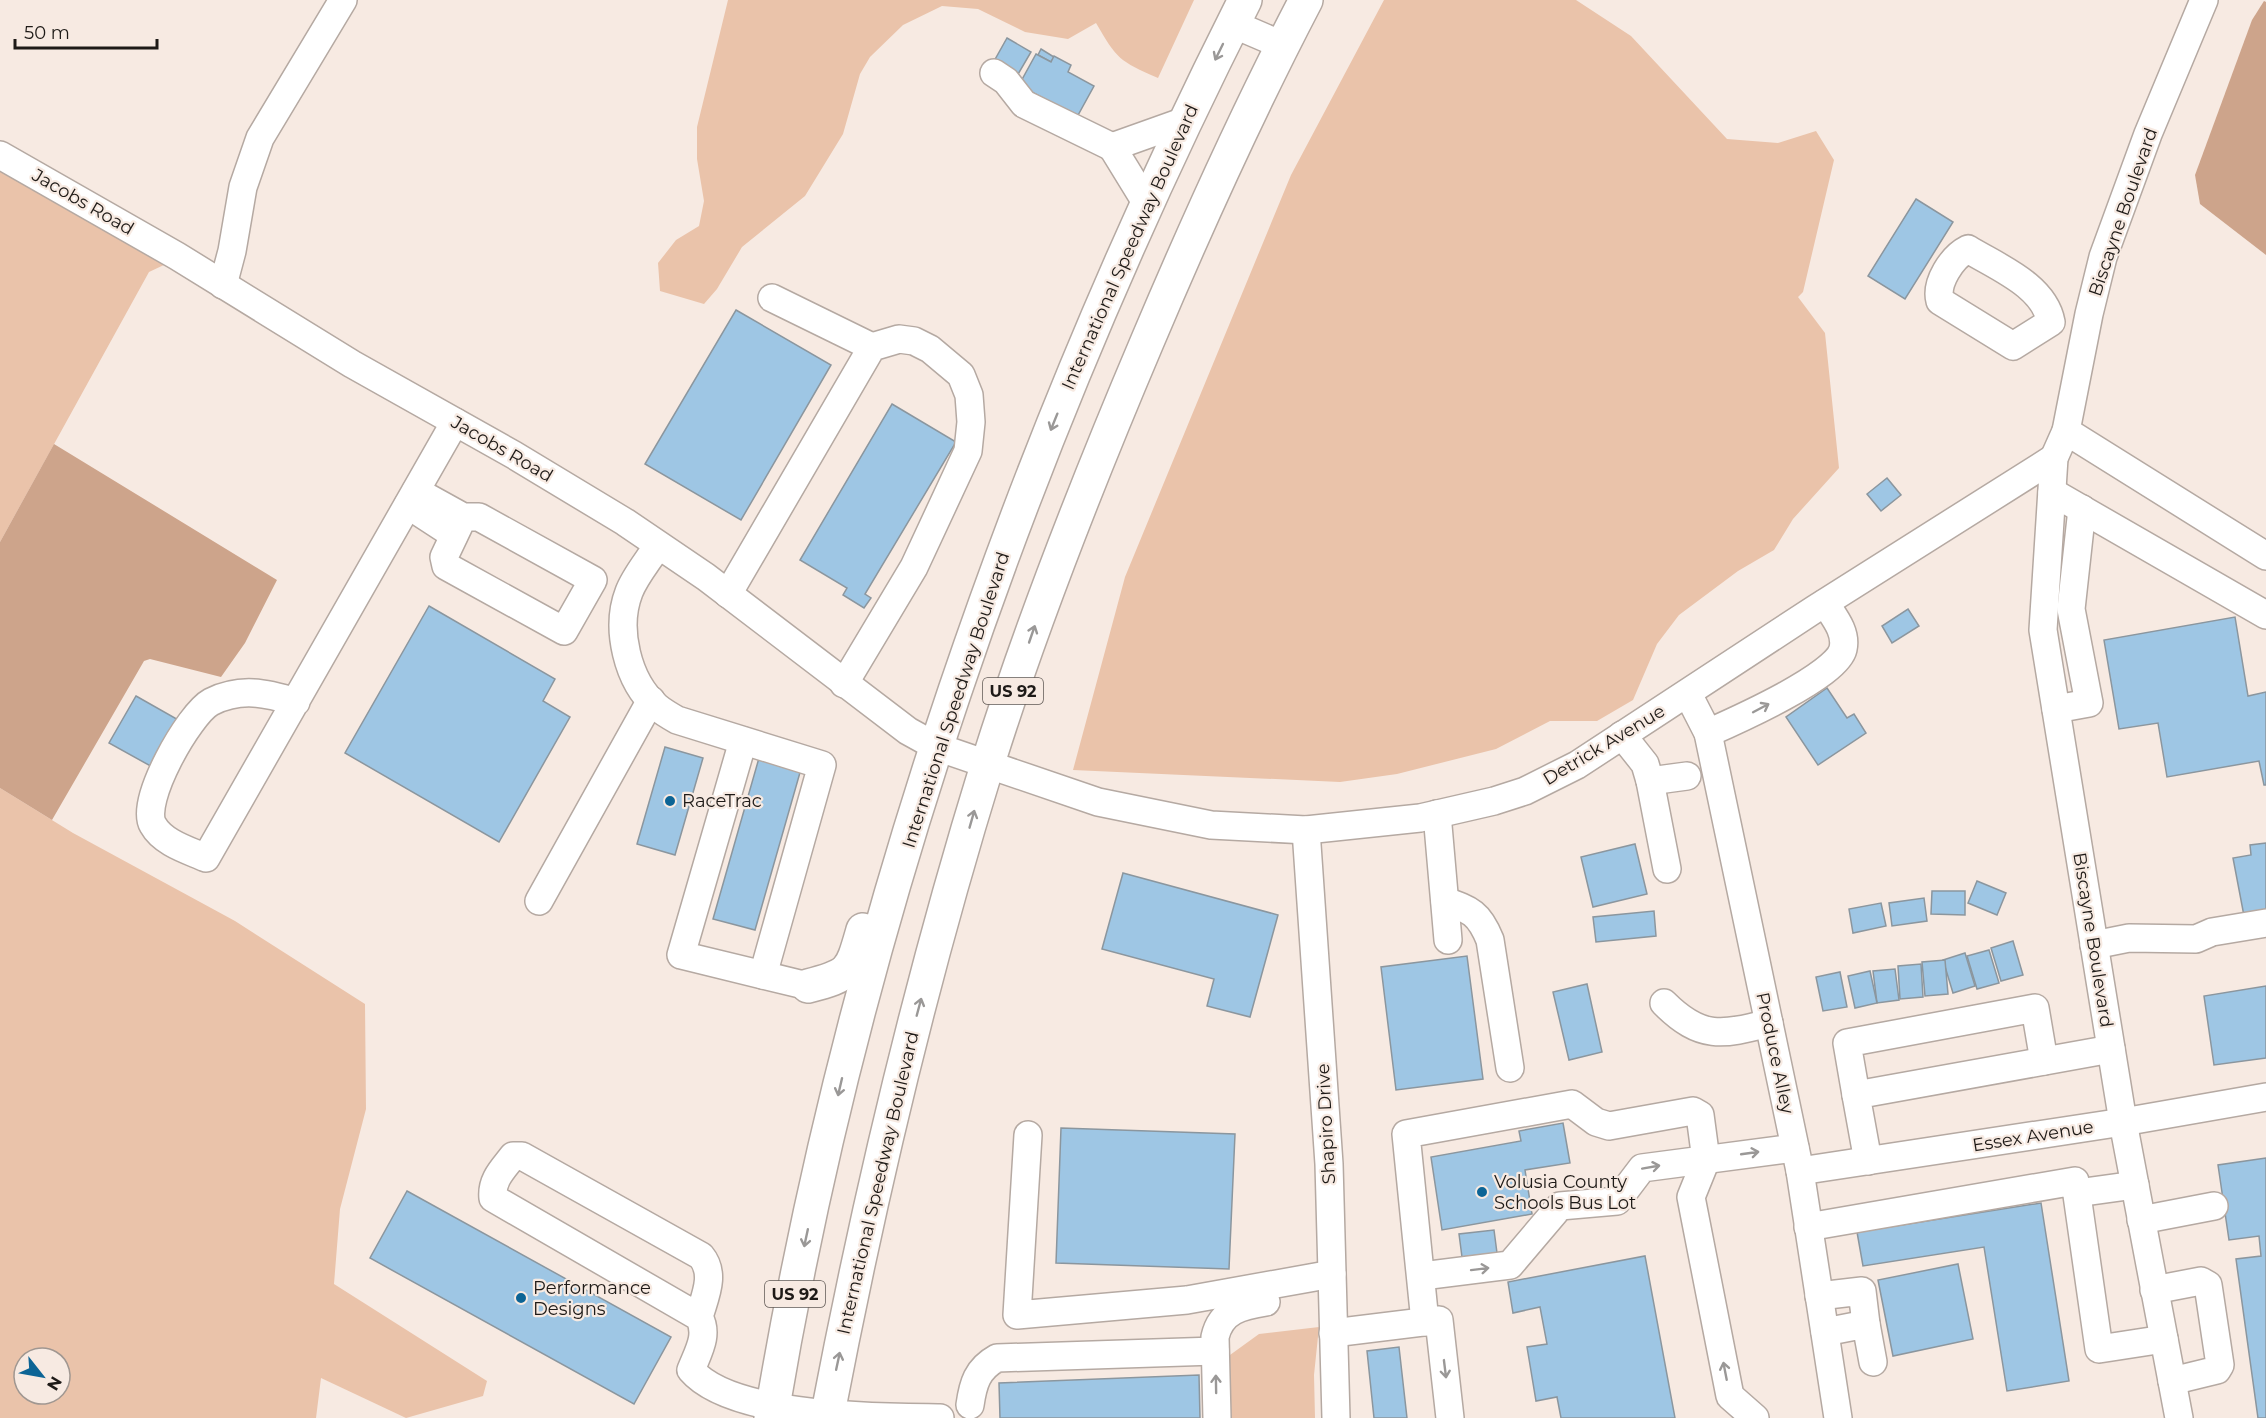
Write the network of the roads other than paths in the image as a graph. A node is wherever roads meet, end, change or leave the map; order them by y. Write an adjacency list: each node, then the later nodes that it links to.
1 (344, 0): 11 (street)
2 (1306, 0): 5 (main road, International Speedway Boulevard / US 92)
3 (2204, 0): 14 (street, Biscayne Boulevard)
4 (1239, 12): 5 (street, International Speedway Boulevard); 7 (main road, International Speedway Boulevard / US 92, one-way to 7)
5 (1282, 45): 37 (main road, International Speedway Boulevard / US 92, one-way to 5)
6 (994, 73): 8 (street)
7 (1185, 121): 8 (street); 10 (main road, International Speedway Boulevard / US 92)
8 (1112, 147): 10 (street)
9 (0, 155): 11 (street, Jacobs Road)
10 (1148, 204): 36 (main road, International Speedway Boulevard / US 92, one-way to 36)
11 (223, 285): 16 (street, Jacobs Road)
12 (772, 298): 15 (street)
13 (2051, 322): 14 (street)
14 (2085, 333): 17 (street, Biscayne Boulevard)
15 (872, 348): 25 (street); 28 (street)
16 (455, 422): 20 (street); 23 (street, Jacobs Road)
17 (2066, 431): 18 (street, Biscayne Boulevard); 24 (street)
18 (2054, 458): 19 (street, Biscayne Boulevard); 26 (street, Detrick Avenue)
19 (2052, 492): 21 (street); 32 (street, Biscayne Boulevard)
20 (412, 498): 22 (street); 31 (street)
21 (2082, 510): 27 (street); 32 (street)
22 (459, 526): 22 (street)
23 (658, 545): 25 (street, Jacobs Road); 30 (street)
24 (2266, 555)
25 (728, 594): 28 (street, Jacobs Road)
26 (1825, 603): 29 (street, Detrick Avenue); 33 (street, one-way to 26)
27 (2266, 615)
28 (844, 684): 36 (street, Jacobs Road)
29 (1688, 694): 33 (street, Produce Alley); 34 (street, Detrick Avenue)
30 (651, 700): 35 (street); 44 (street)
31 (296, 702): 31 (street)
32 (2056, 710): 48 (street, Biscayne Boulevard)
33 (1708, 733): 52 (street, Produce Alley)
34 (1623, 735): 39 (street); 41 (street, Detrick Avenue)
35 (743, 741): 49 (street); 49 (street)
36 (937, 747): 37 (street, Jacobs Road); 40 (main road, International Speedway Boulevard / US 92)
37 (987, 765): 42 (street, Detrick Avenue); 84 (main road, International Speedway Boulevard / US 92, one-way to 37)
38 (1687, 776): 39 (street)
39 (1650, 781): 43 (street)
40 (919, 808): 50 (main road); 53 (main road, International Speedway Boulevard / US 92)
41 (1437, 814): 42 (street, Detrick Avenue); 45 (street)
42 (1306, 830): 70 (street, Shapiro Drive)
43 (1667, 869)
44 (539, 901)
45 (1445, 901): 47 (street); 56 (street)
46 (2266, 923): 48 (street)
47 (1448, 940)
48 (2094, 945): 54 (street, Biscayne Boulevard)
49 (763, 975): 50 (street)
50 (808, 986): 53 (main road)
51 (1664, 1003): 52 (street)
52 (1769, 1023): 61 (street, Produce Alley)
53 (850, 1049): 82 (main road, International Speedway Boulevard / US 92, one-way to 82)
54 (2111, 1049): 55 (street); 59 (street, Biscayne Boulevard)
55 (2044, 1061): 57 (street); 57 (street)
56 (1510, 1068)
57 (1856, 1095): 63 (street)
58 (2266, 1097): 59 (street, Essex Avenue)
59 (2123, 1122): 63 (street, Essex Avenue); 64 (street, Biscayne Boulevard)
60 (1028, 1135): 70 (street)
61 (1797, 1160): 62 (street, Essex Avenue, one-way to 61); 63 (street, Essex Avenue); 68 (street, Produce Alley)
62 (1706, 1161): 69 (street, Essex Avenue, one-way to 62); 69 (street); 89 (street, one-way to 62)
63 (1868, 1161)
64 (2135, 1185): 65 (street); 67 (street, Biscayne Boulevard)
65 (2077, 1193): 68 (street); 78 (street)
66 (2214, 1206): 67 (street)
67 (2141, 1220): 71 (street, Biscayne Boulevard)
68 (1808, 1227): 72 (street, Produce Alley)
69 (1422, 1276): 74 (street)
70 (1332, 1284): 77 (street, Shapiro Drive); 79 (street)
71 (2154, 1290): 78 (street, Biscayne Boulevard); 81 (street)
72 (1820, 1296): 75 (street); 76 (street, Produce Alley)
73 (699, 1317): 73 (street); 82 (street)
74 (1432, 1321): 77 (street); 88 (street, one-way to 88)
75 (1866, 1324): 76 (street); 80 (street)
76 (1825, 1332): 90 (street, Produce Alley)
77 (1333, 1333): 87 (street, Shapiro Drive)
78 (2164, 1339): 81 (street, Biscayne Boulevard)
79 (1215, 1351): 83 (street); 86 (street, one-way to 79)
80 (1873, 1362)
81 (2172, 1381): 91 (street, Biscayne Boulevard)
82 (772, 1413): 84 (street)
83 (971, 1414)
84 (827, 1417): 85 (street)
85 (940, 1418)
86 (1216, 1418)
87 (1336, 1418)
88 (1450, 1418)
89 (1755, 1418)
90 (1836, 1418)
91 (2179, 1418)

